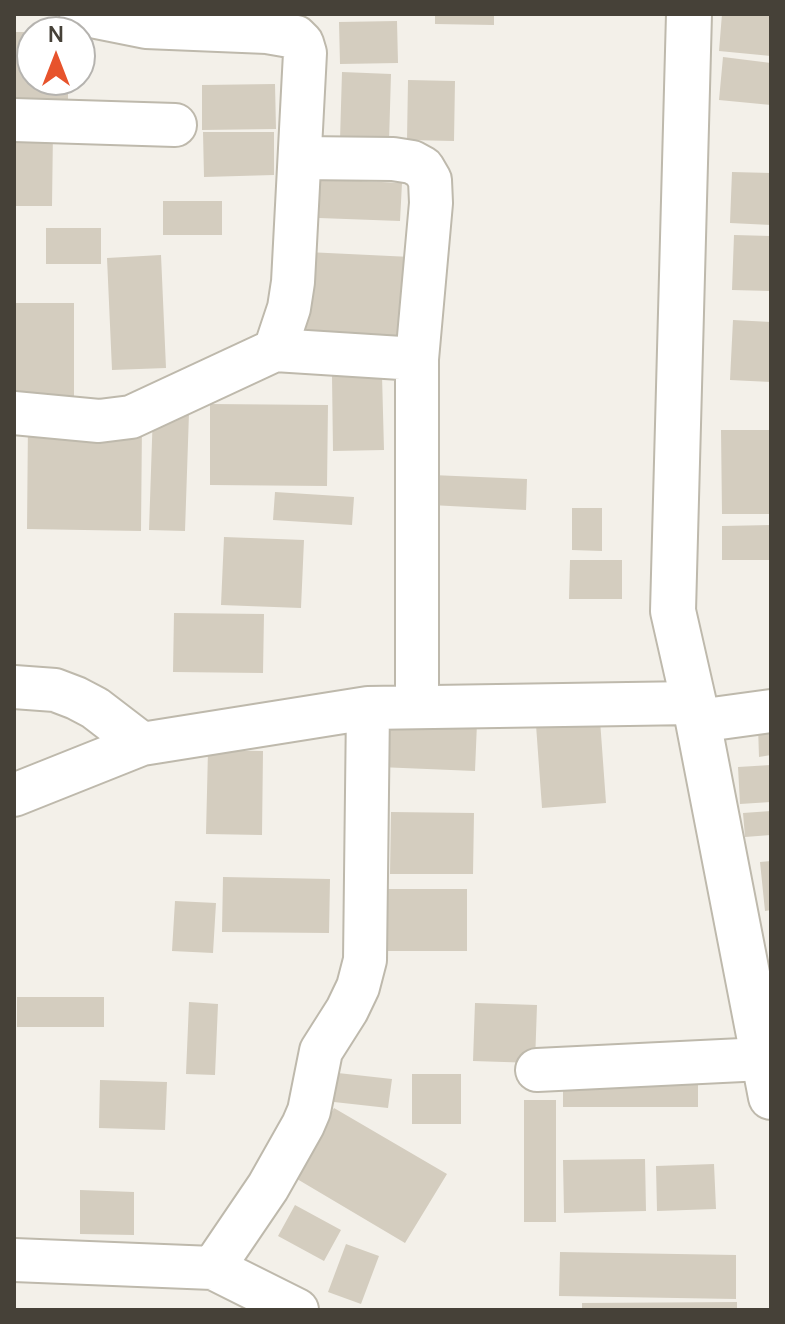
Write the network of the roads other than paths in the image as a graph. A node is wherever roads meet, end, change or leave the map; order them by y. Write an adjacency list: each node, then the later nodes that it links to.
1 (81, 14): 3 (street)
2 (689, 14): 14 (street)
3 (267, 23): 6 (street)
4 (14, 120): 5 (street)
5 (175, 125)
6 (301, 158): 7 (street); 8 (street)
7 (275, 350): 8 (street); 9 (street)
8 (417, 359): 11 (street)
9 (14, 413)
10 (14, 687): 15 (street)
11 (417, 706): 12 (street); 14 (street)
12 (368, 708): 15 (street); 20 (street)
13 (771, 711): 14 (street)
14 (695, 712): 18 (street)
15 (142, 744): 16 (street)
16 (14, 795)
17 (537, 1070): 18 (street)
18 (767, 1078)
19 (14, 1260): 20 (street)
20 (213, 1268): 21 (street)
21 (297, 1310)

